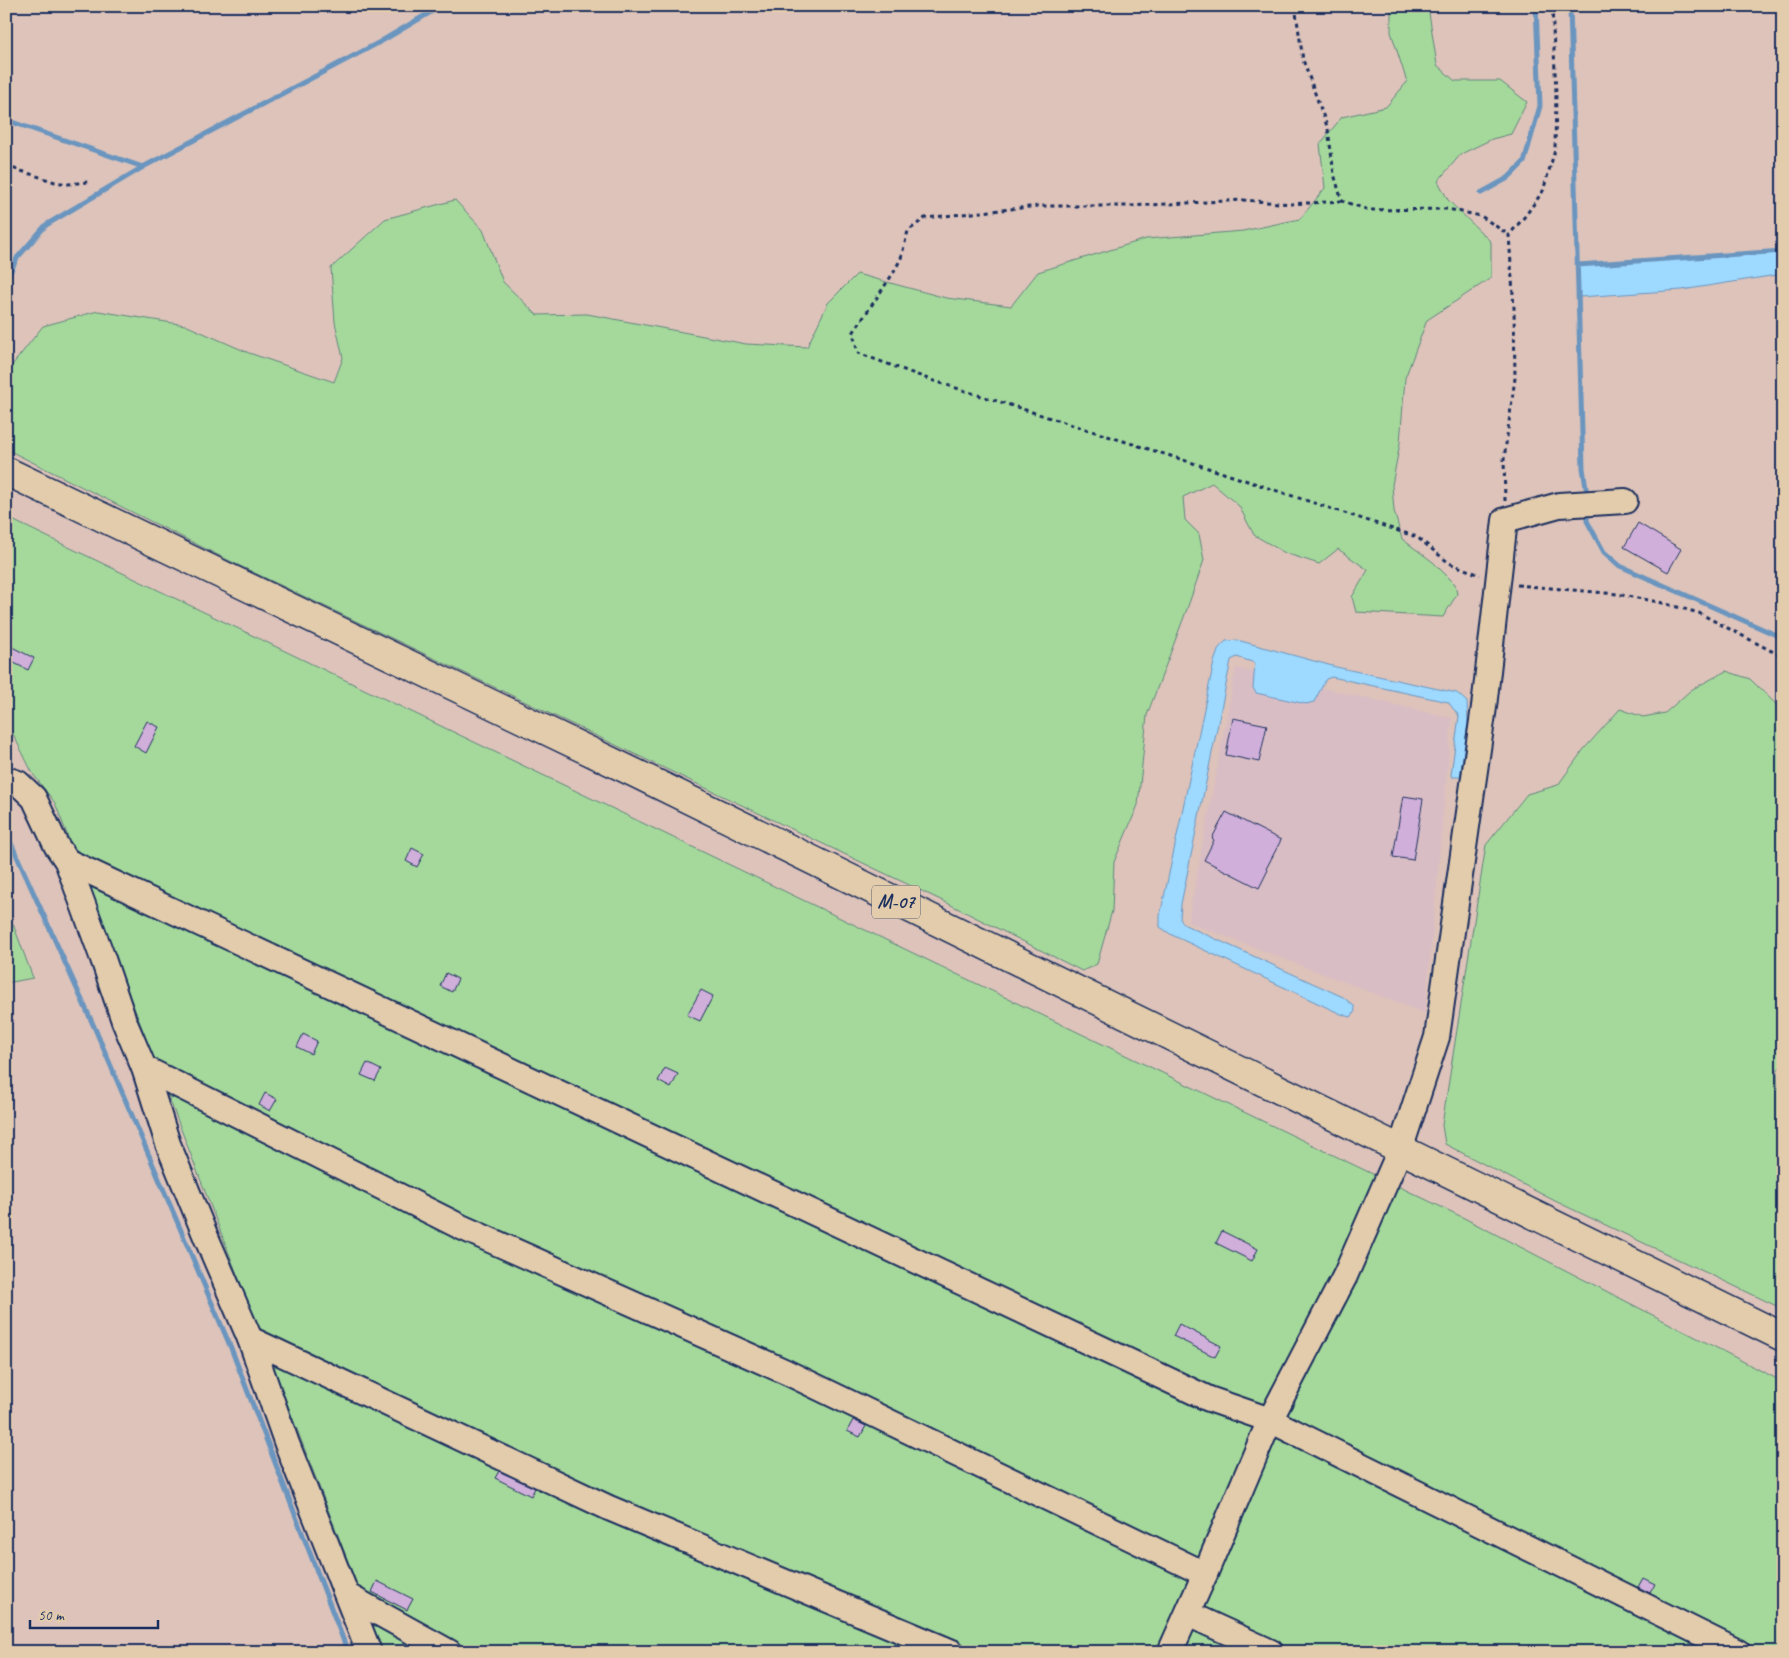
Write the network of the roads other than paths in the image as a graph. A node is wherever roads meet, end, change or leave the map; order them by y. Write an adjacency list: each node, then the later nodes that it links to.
1 (6, 471): 6 (highway, М-07)
2 (1625, 501): 6 (street)
3 (6, 779): 4 (street)
4 (67, 861): 5 (street); 9 (street)
5 (144, 1068): 8 (street); 10 (street)
6 (1400, 1150): 7 (highway, М-07); 9 (street)
7 (1783, 1337)
8 (250, 1339): 11 (street); 15 (street)
9 (1270, 1420): 10 (street); 18 (street)
10 (1205, 1574): 12 (street)
11 (348, 1596): 13 (street); 14 (street)
12 (1188, 1614): 16 (street); 17 (street)
13 (369, 1652)
14 (449, 1652)
15 (952, 1652)
16 (1170, 1652)
17 (1271, 1652)
18 (1738, 1652)

